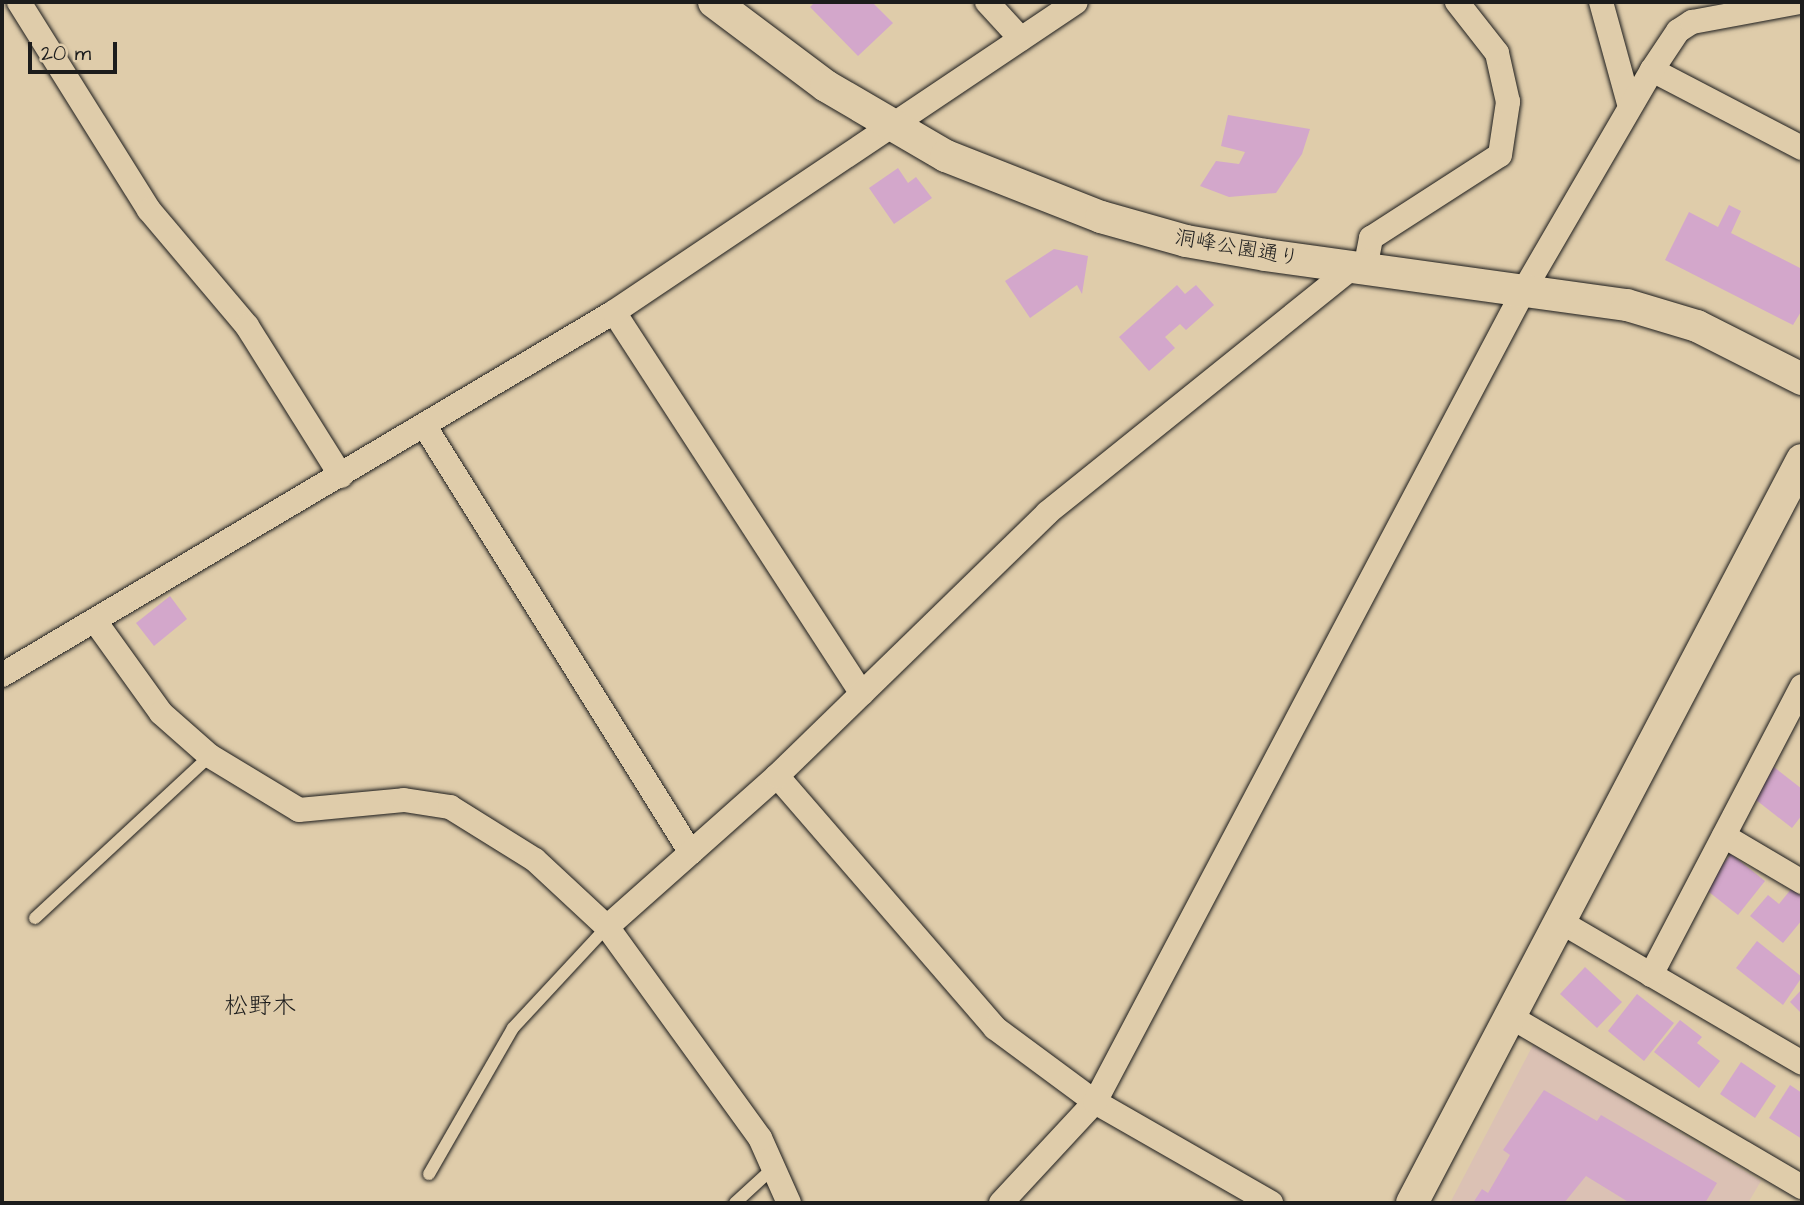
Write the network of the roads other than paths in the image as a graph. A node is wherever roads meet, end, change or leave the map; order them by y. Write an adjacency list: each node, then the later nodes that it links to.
1 (19, 2): 19 (street)
2 (714, 2): 11 (street, 洞峰公園通り)
3 (987, 2): 8 (street)
4 (1076, 2): 8 (street)
5 (1457, 2): 13 (street)
6 (1601, 2): 10 (street)
7 (1800, 2): 9 (street)
8 (1021, 39): 11 (street)
9 (1652, 70): 10 (street); 12 (street)
10 (1629, 104): 14 (street)
11 (894, 127): 13 (street, 洞峰公園通り); 15 (street)
12 (1802, 148)
13 (1359, 268): 14 (street, 洞峰公園通り); 22 (street)
14 (1524, 290): 16 (street, 洞峰公園通り); 35 (street)
15 (614, 312): 17 (street); 22 (street)
16 (1802, 379)
17 (424, 425): 19 (street); 27 (street)
18 (1802, 460): 30 (street)
19 (341, 476): 20 (street)
20 (95, 621): 21 (street); 24 (street)
21 (2, 676)
22 (862, 694): 25 (street)
23 (1800, 696): 26 (street)
24 (210, 756): 29 (lane); 31 (street)
25 (777, 776): 27 (street); 35 (street)
26 (1724, 836): 28 (street); 32 (street)
27 (691, 853): 31 (street)
28 (1802, 882)
29 (35, 918)
30 (1561, 922): 32 (street); 33 (street)
31 (607, 927): 36 (street); 37 (lane)
32 (1651, 975): 34 (street)
33 (1511, 1017): 38 (street); 43 (street)
34 (1802, 1063)
35 (1095, 1102): 41 (street); 42 (street)
36 (773, 1168): 39 (lane); 40 (street)
37 (429, 1174)
38 (1802, 1186)
39 (734, 1203)
40 (789, 1203)
41 (1001, 1203)
42 (1272, 1203)
43 (1412, 1203)

